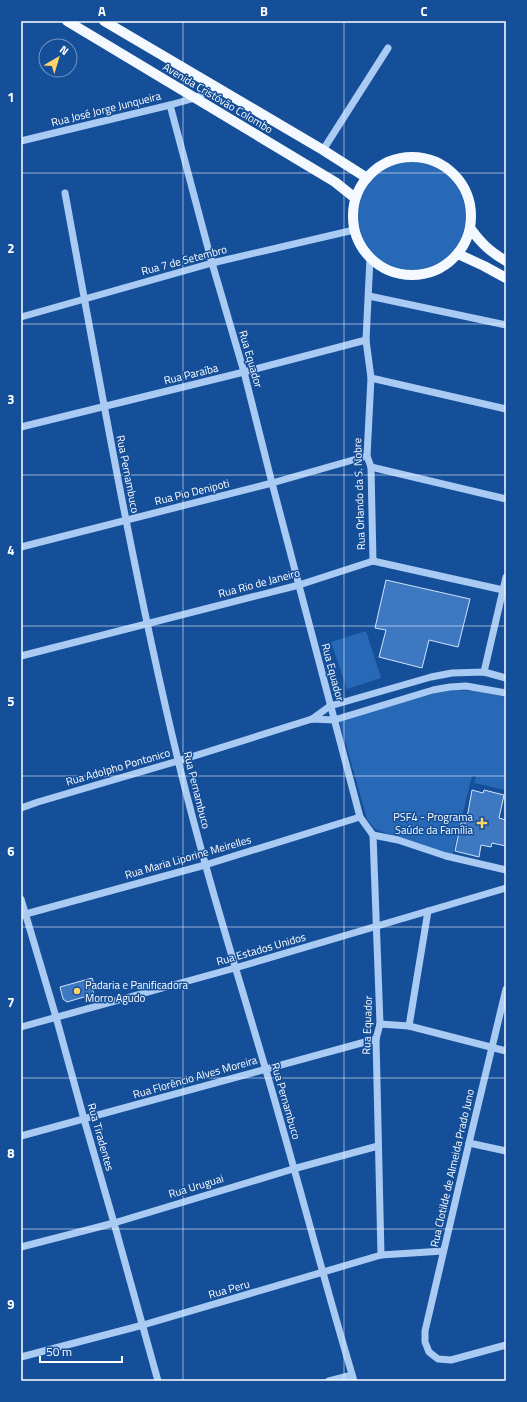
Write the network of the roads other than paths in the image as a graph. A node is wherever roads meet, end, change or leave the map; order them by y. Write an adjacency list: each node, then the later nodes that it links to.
1 (66, 21): 5 (main road, Avenida Cristóvão Colombo)
2 (104, 21): 4 (main road, Avenida Cristóvão Colombo)
3 (388, 48): 8 (street)
4 (216, 86): 5 (street, Rua José Jorge Junqueira); 8 (main road, Avenida Cristóvão Colombo)
5 (195, 98): 6 (street, Rua José Jorge Junqueira); 11 (main road, Avenida Cristóvão Colombo)
6 (170, 105): 7 (street, Rua José Jorge Junqueira); 17 (street, Rua Equador)
7 (21, 141)
8 (323, 150): 9 (main road, Avenida Cristóvão Colombo)
9 (367, 178): 11 (main road); 12 (main road)
10 (65, 193): 20 (street, Rua Pernambuco)
11 (356, 198): 13 (main road)
12 (470, 228): 14 (main road); 16 (main road)
13 (354, 230): 15 (main road); 17 (street, Rua 7 de Setembro)
14 (458, 254): 15 (main road); 18 (main road)
15 (370, 258): 19 (street, Rua Orlando da S. Nobre)
16 (506, 261)
17 (212, 263): 20 (street, Rua 7 de Setembro); 24 (street, Rua Equador)
18 (506, 278)
19 (369, 296): 22 (street); 23 (street, Rua Orlando da S. Nobre)
20 (84, 299): 21 (street, Rua 7 de Setembro); 26 (street, Rua Pernambuco)
21 (21, 316)
22 (506, 324)
23 (366, 340): 24 (street, Rua Paraíba); 25 (street, Rua Orlando da S. Nobre)
24 (244, 372): 26 (street, Rua Paraíba); 31 (street, Rua Equador)
25 (371, 378): 27 (street); 29 (street, Rua Orlando da S. Nobre)
26 (104, 407): 28 (street, Rua Paraíba); 33 (street, Rua Pernambuco)
27 (506, 409)
28 (21, 427)
29 (367, 456): 30 (street, Rua Orlando da S. Nobre); 31 (street, Rua Pio Denipoti)
30 (371, 468): 32 (street); 35 (street, Rua Orlando da S. Nobre)
31 (272, 483): 33 (street, Rua Pio Denipoti); 37 (street, Rua Equador)
32 (506, 499)
33 (126, 520): 34 (street, Rua Pio Denipoti); 39 (street, Rua Pernambuco)
34 (21, 547)
35 (373, 561): 37 (street, Rua Rio de Janeiro); 38 (street)
36 (506, 577): 38 (street)
37 (299, 585): 39 (street, Rua Rio de Janeiro); 44 (street, Rua Equador)
38 (503, 590): 41 (street)
39 (147, 624): 40 (street, Rua Rio de Janeiro); 47 (street, Rua Pernambuco)
40 (21, 656)
41 (484, 672): 42 (street, Rua Adolpho Pontonico); 44 (street, Rua Adolpho Pontonico)
42 (506, 678)
43 (506, 693): 46 (street, Rua Adolpho Pontonico)
44 (330, 706): 45 (street, Rua Adolpho Pontonico); 46 (street, Rua Equador)
45 (312, 719): 46 (street, Rua Adolpho Pontonico); 47 (street, Rua Adolpho Pontonico)
46 (334, 720): 49 (street, Rua Equador)
47 (178, 761): 48 (street, Rua Adolpho Pontonico); 51 (street, Rua Pernambuco)
48 (21, 808)
49 (360, 817): 50 (street, Rua Equador); 51 (street, Rua Maria Liporine Meirelles)
50 (373, 835): 52 (street); 57 (street, Rua Equador)
51 (205, 865): 56 (street, Rua Maria Liporine Meirelles); 58 (street, Rua Pernambuco)
52 (506, 870)
53 (506, 888): 55 (street, Rua Estados Unidos)
54 (21, 899): 56 (street, Rua Tiradentes)
55 (428, 911): 57 (street, Rua Estados Unidos); 62 (street)
56 (23, 914): 60 (street, Rua Tiradentes)
57 (377, 927): 58 (street, Rua Estados Unidos); 61 (street, Rua Equador)
58 (235, 968): 60 (street, Rua Estados Unidos); 67 (street, Rua Pernambuco)
59 (506, 989): 65 (street, Rua Clotilde de Almeida Prado Juno)
60 (56, 1018): 63 (street, Rua Estados Unidos); 68 (street, Rua Tiradentes)
61 (380, 1024): 62 (street); 64 (street, Rua Equador)
62 (409, 1026): 65 (street)
63 (21, 1027)
64 (376, 1039): 67 (street, Rua Florêncio Alves Moreira); 71 (street, Rua Equador)
65 (492, 1048): 66 (street); 70 (street, Rua Clotilde de Almeida Prado Juno)
66 (506, 1051)
67 (266, 1068): 68 (street, Rua Florêncio Alves Moreira); 73 (street, Rua Pernambuco)
68 (84, 1120): 69 (street, Rua Florêncio Alves Moreira); 74 (street, Rua Tiradentes)
69 (21, 1136)
70 (469, 1142): 72 (street); 76 (street, Rua Clotilde de Almeida Prado Juno)
71 (378, 1146): 73 (street, Rua Uruguai); 77 (street, Rua Equador)
72 (506, 1151)
73 (293, 1169): 74 (street, Rua Uruguai); 78 (street, Rua Pernambuco)
74 (114, 1223): 75 (street, Rua Uruguai); 79 (street, Rua Tiradentes)
75 (21, 1247)
76 (443, 1251): 77 (street, Rua Peru); 80 (street, Rua Clotilde de Almeida Prado Juno)
77 (382, 1255): 78 (street, Rua Peru)
78 (322, 1273): 79 (street, Rua Peru); 82 (street, Rua Pernambuco)
79 (142, 1325): 81 (street, Rua Peru); 83 (street, Rua Tiradentes)
80 (506, 1345)
81 (21, 1357)
82 (353, 1378): 84 (street)
83 (158, 1381)
84 (329, 1381)

